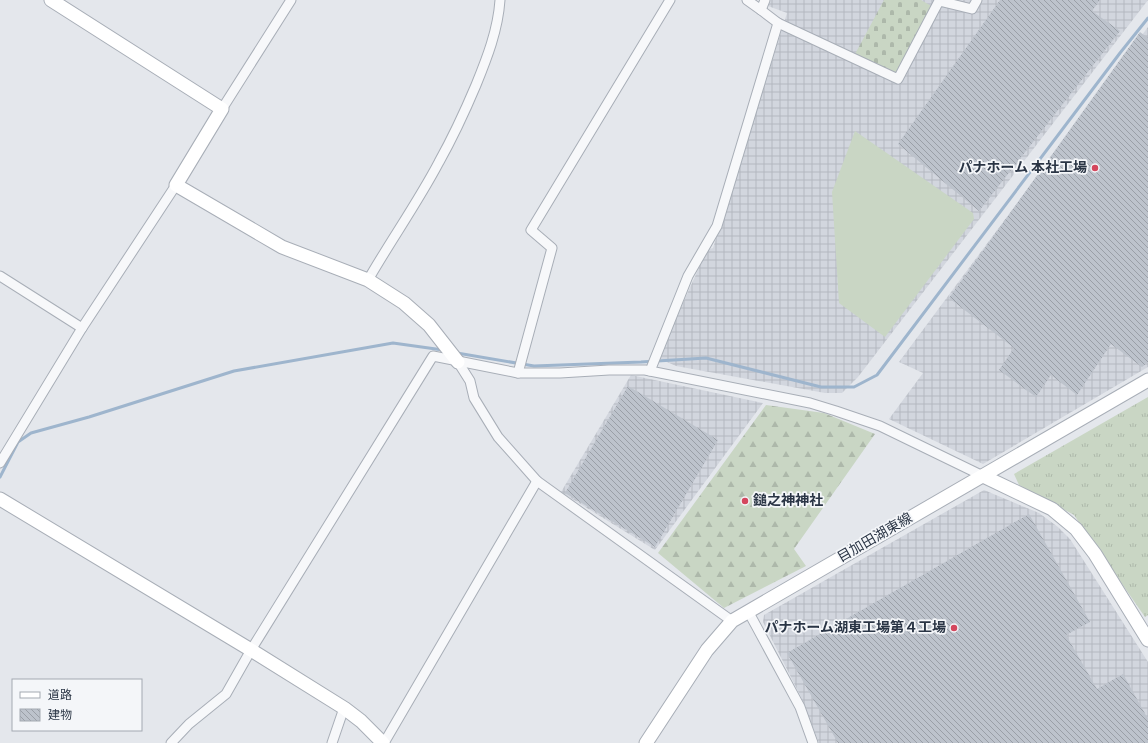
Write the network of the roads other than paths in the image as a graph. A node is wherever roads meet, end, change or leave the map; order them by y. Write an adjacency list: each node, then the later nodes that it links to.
1 (52, 0): 10 (street)
2 (291, 0): 10 (street)
3 (500, 0): 13 (street)
4 (670, 0): 17 (street)
5 (748, 0): 8 (street)
6 (765, 0): 8 (street)
7 (977, 0): 9 (street)
8 (761, 10): 9 (street)
9 (778, 23): 16 (street)
10 (222, 109): 11 (street)
11 (176, 185): 13 (street); 14 (street)
12 (0, 276): 14 (street)
13 (368, 280): 15 (street)
14 (82, 328): 19 (street)
15 (458, 362): 17 (street); 21 (street); 26 (street)
16 (650, 371): 17 (street); 20 (street)
17 (518, 373)
18 (1148, 380): 20 (street, 目加田湖東線)
19 (0, 463)
20 (983, 476): 23 (street, 目加田湖東線); 25 (street)
21 (537, 480): 24 (street); 30 (street)
22 (0, 499): 26 (street)
23 (748, 611): 24 (street, 目加田湖東線); 32 (street)
24 (732, 621): 31 (street, 目加田湖東線)
25 (1148, 640)
26 (251, 650): 27 (street); 28 (street)
27 (344, 708): 29 (street); 30 (street)
28 (171, 743)
29 (332, 743)
30 (384, 743)
31 (646, 743)
32 (813, 743)

